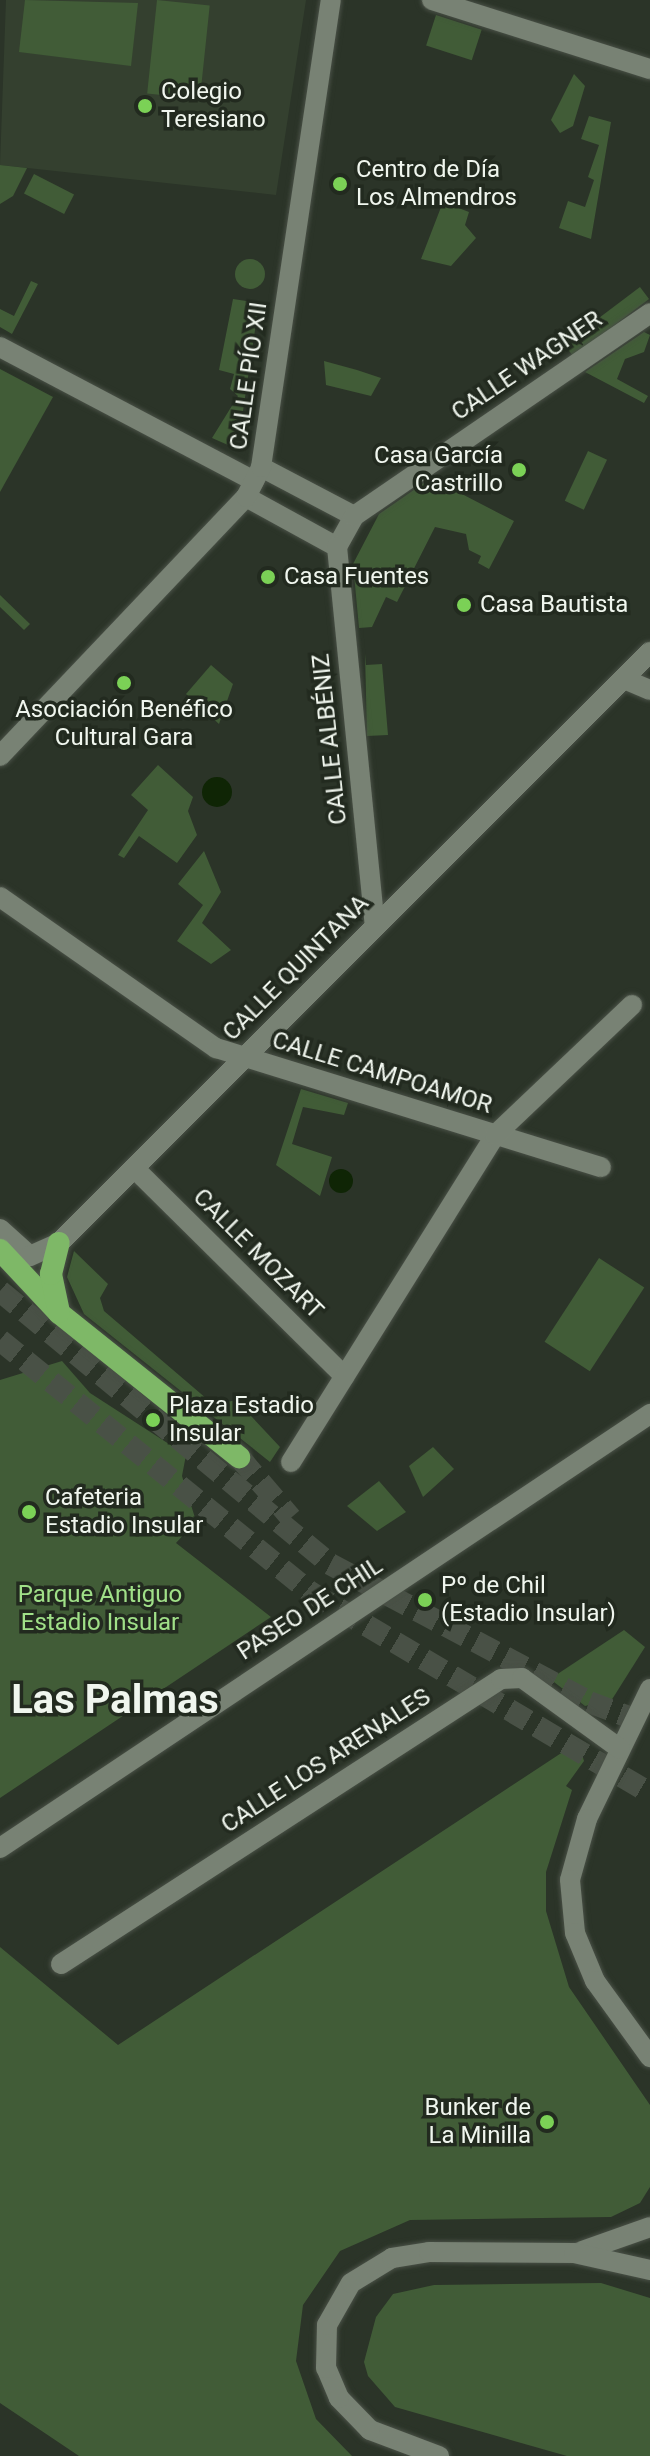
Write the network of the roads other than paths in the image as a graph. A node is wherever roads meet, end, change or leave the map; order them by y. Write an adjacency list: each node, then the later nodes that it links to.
1 (331, 0): 6 (street, CALLE PÍO XII)
2 (432, 0): 3 (street)
3 (650, 69)
4 (650, 313): 7 (street, CALLE WAGNER)
5 (0, 347): 6 (street)
6 (254, 482): 7 (street); 8 (street); 12 (street)
7 (354, 516): 8 (street)
8 (337, 547): 14 (street, CALLE ALBÉNIZ)
9 (650, 652): 10 (street, CALLE QUINTANA)
10 (624, 679): 11 (street); 14 (street, CALLE QUINTANA)
11 (650, 690)
12 (0, 756)
13 (0, 897): 16 (street, CALLE CAMPOAMOR)
14 (375, 926): 16 (street, CALLE QUINTANA)
15 (632, 1005): 17 (street)
16 (244, 1057): 17 (street, CALLE CAMPOAMOR); 19 (street, CALLE QUINTANA)
17 (495, 1135): 18 (street, CALLE CAMPOAMOR); 24 (street)
18 (601, 1167)
19 (134, 1168): 21 (street, CALLE QUINTANA); 24 (street, CALLE MOZART)
20 (0, 1229): 21 (street)
21 (59, 1243): 23 (highway)
22 (0, 1250): 23 (highway)
23 (59, 1313): 26 (highway)
24 (344, 1376): 27 (street)
25 (650, 1414): 30 (street, PASEO DE CHIL)
26 (239, 1457)
27 (291, 1462)
28 (650, 1689): 29 (street)
29 (620, 1749): 31 (street, CALLE LOS ARENALES); 32 (street)
30 (0, 1848)
31 (61, 1964)
32 (650, 2057)
33 (650, 2227): 34 (street)
34 (574, 2253): 35 (street); 36 (street)
35 (650, 2270)
36 (439, 2456)

